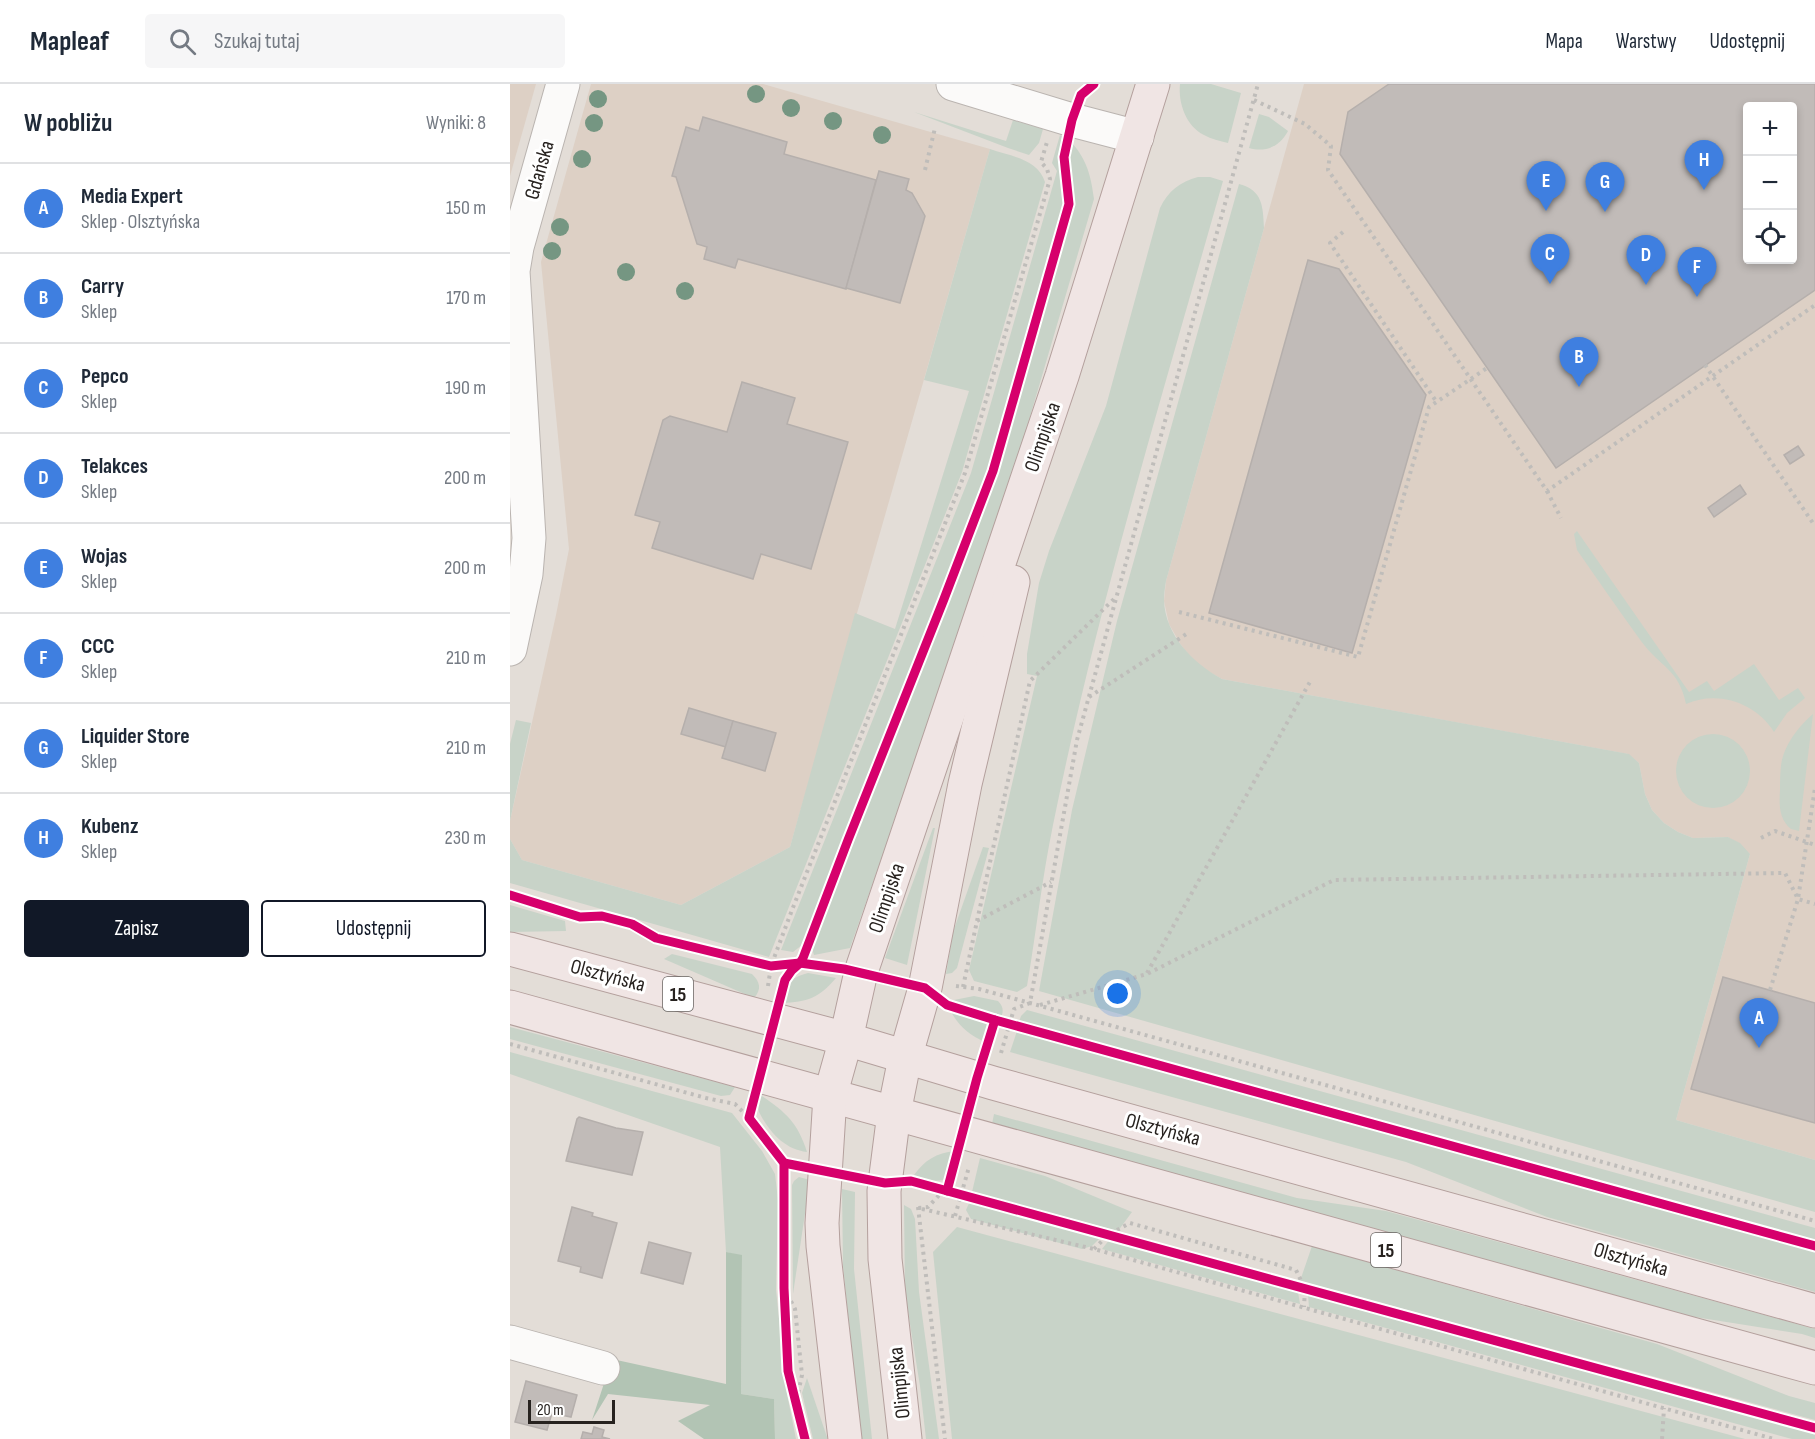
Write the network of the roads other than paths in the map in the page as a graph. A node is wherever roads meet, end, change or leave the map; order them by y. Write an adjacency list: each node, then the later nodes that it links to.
1 (563, 84): 6 (street, Gdańska)
2 (953, 84): 4 (street)
3 (1153, 84): 4 (main road, Olimpijska)
4 (1137, 136): 5 (main road, Olimpijska)
5 (1062, 376): 9 (main road, Olimpijska); 10 (main road, Olimpijska)
6 (510, 649)
7 (510, 949): 9 (main road, Olsztyńska / 15)
8 (510, 1007): 11 (main road, 15)
9 (846, 1039): 10 (main road, Olsztyńska / 15); 11 (main road, Olimpijska)
10 (905, 1058): 12 (main road, Olimpijska); 13 (main road, Olsztyńska / 15)
11 (830, 1096): 12 (main road, 15); 17 (main road, Olimpijska)
12 (894, 1113): 16 (main road, 15); 18 (main road, Olimpijska)
13 (1815, 1311)
14 (510, 1342): 15 (street)
15 (603, 1368)
16 (1815, 1368)
17 (844, 1439)
18 (905, 1439)

